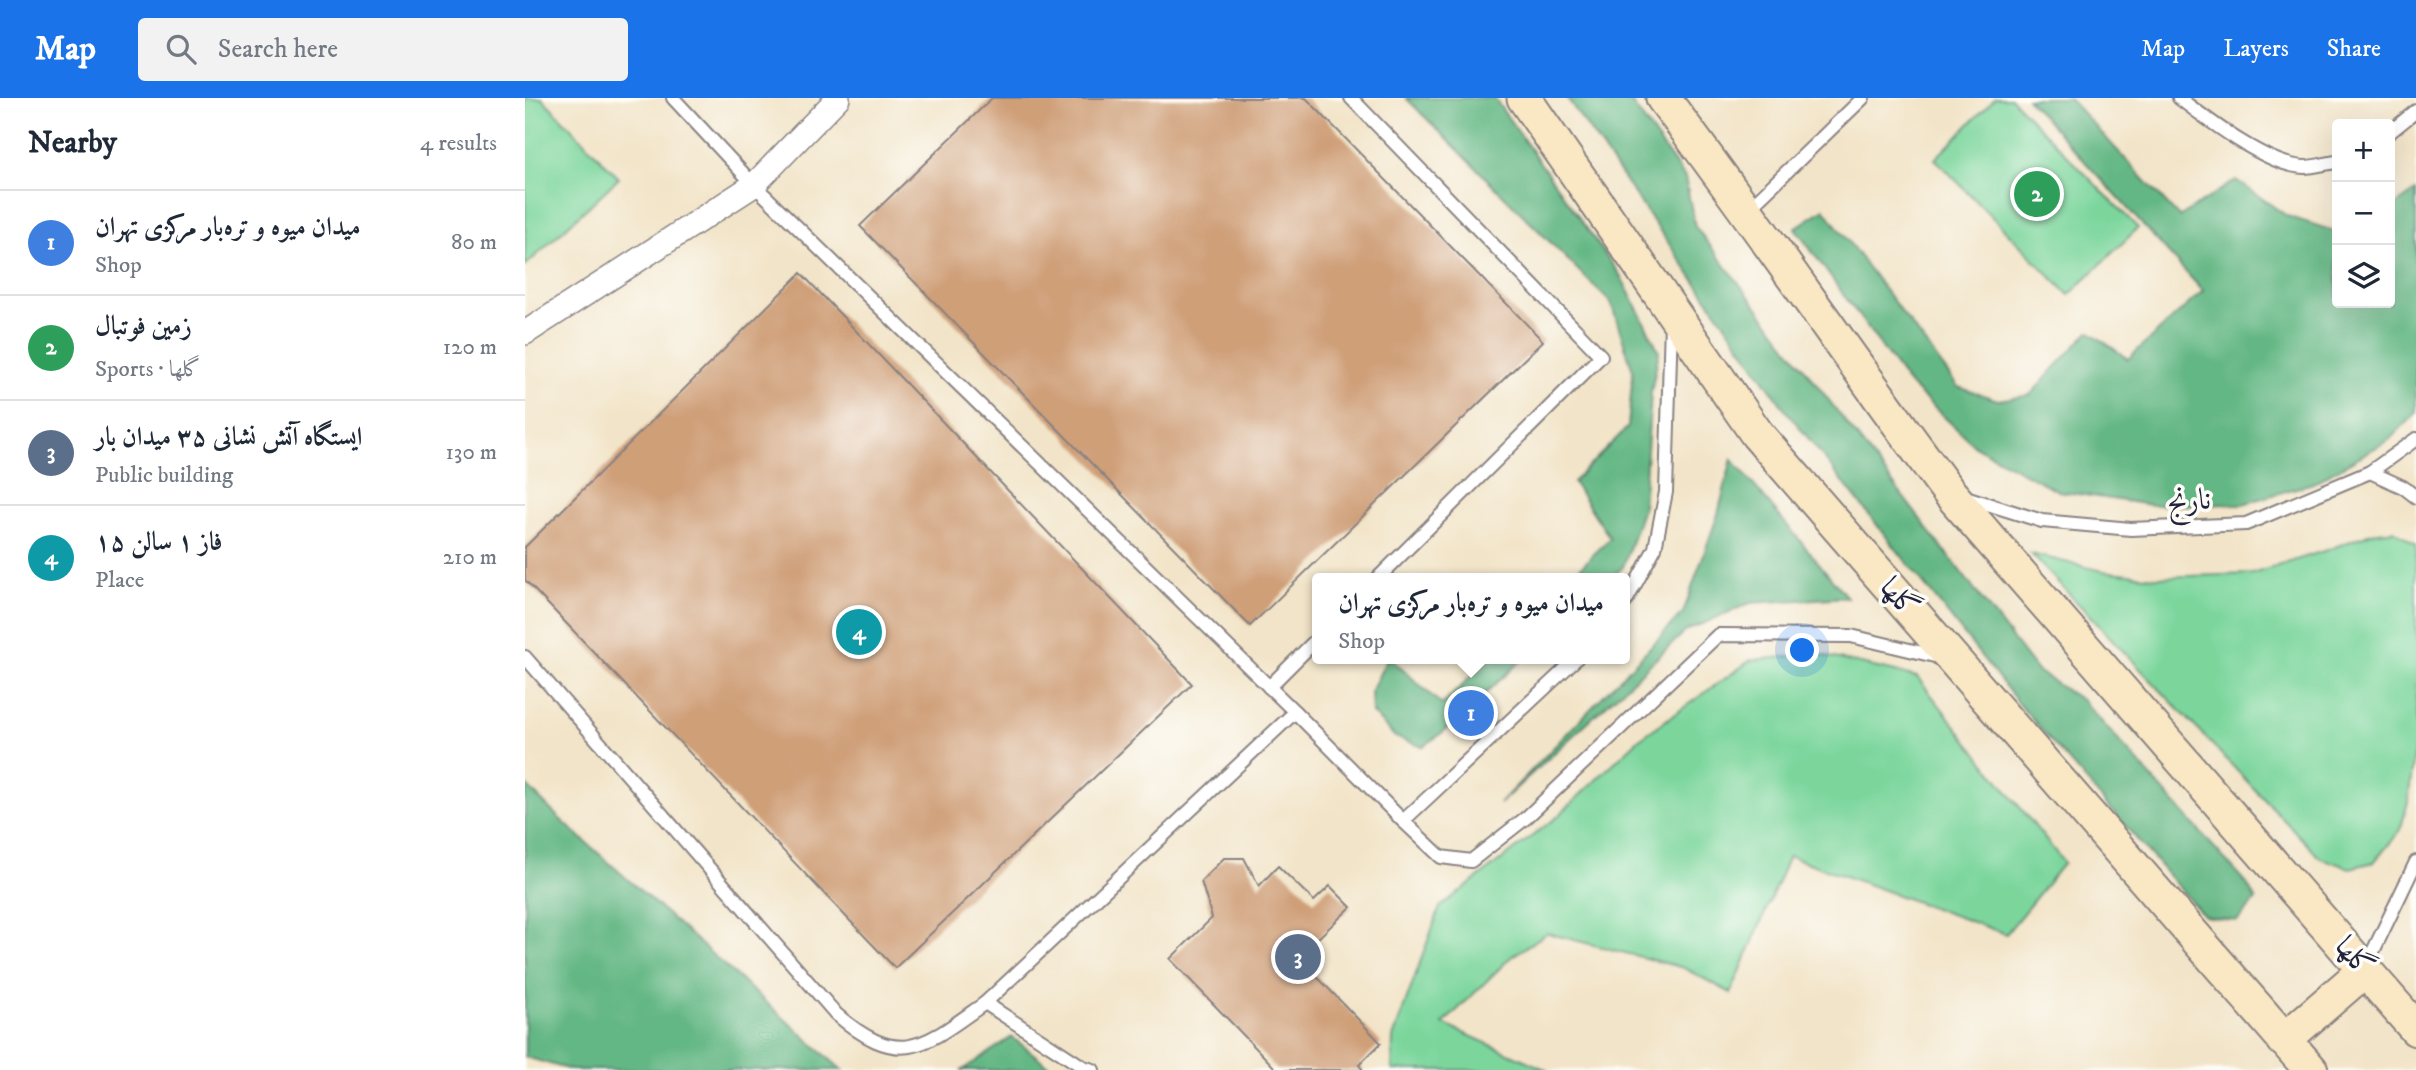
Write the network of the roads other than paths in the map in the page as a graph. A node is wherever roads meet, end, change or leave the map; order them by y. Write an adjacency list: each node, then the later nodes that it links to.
1 (673, 98): 11 (lane)
2 (838, 98): 11 (street)
3 (1351, 98): 19 (lane)
4 (1524, 98): 13 (street, گلها)
5 (1663, 98): 12 (street, گلها)
6 (1863, 98): 12 (lane)
7 (2179, 98): 10 (lane)
8 (2416, 111): 9 (lane)
9 (2395, 128)
10 (2332, 163)
11 (754, 185): 14 (street); 25 (lane)
12 (1747, 210): 17 (street, گلها)
13 (1672, 312): 20 (lane); 23 (street, گلها)
14 (525, 334)
15 (2416, 439): 16 (lane, نارنج)
16 (2371, 472): 17 (lane, نارنج); 18 (lane)
17 (1948, 491): 29 (street, گلها)
18 (2416, 497)
19 (1383, 573)
20 (1630, 594)
21 (1312, 644): 25 (lane)
22 (525, 657): 30 (lane)
23 (1954, 661): 27 (lane); 32 (street, گلها)
24 (1571, 664): 27 (lane)
25 (1269, 687): 26 (lane)
26 (1295, 712): 27 (lane); 30 (lane)
27 (1403, 821)
28 (2416, 862): 29 (lane)
29 (2365, 970): 31 (street, گلها); 32 (street)
30 (985, 1003): 33 (lane)
31 (2416, 1029)
32 (2284, 1040): 34 (street, گلها)
33 (1093, 1070)
34 (2311, 1070)

